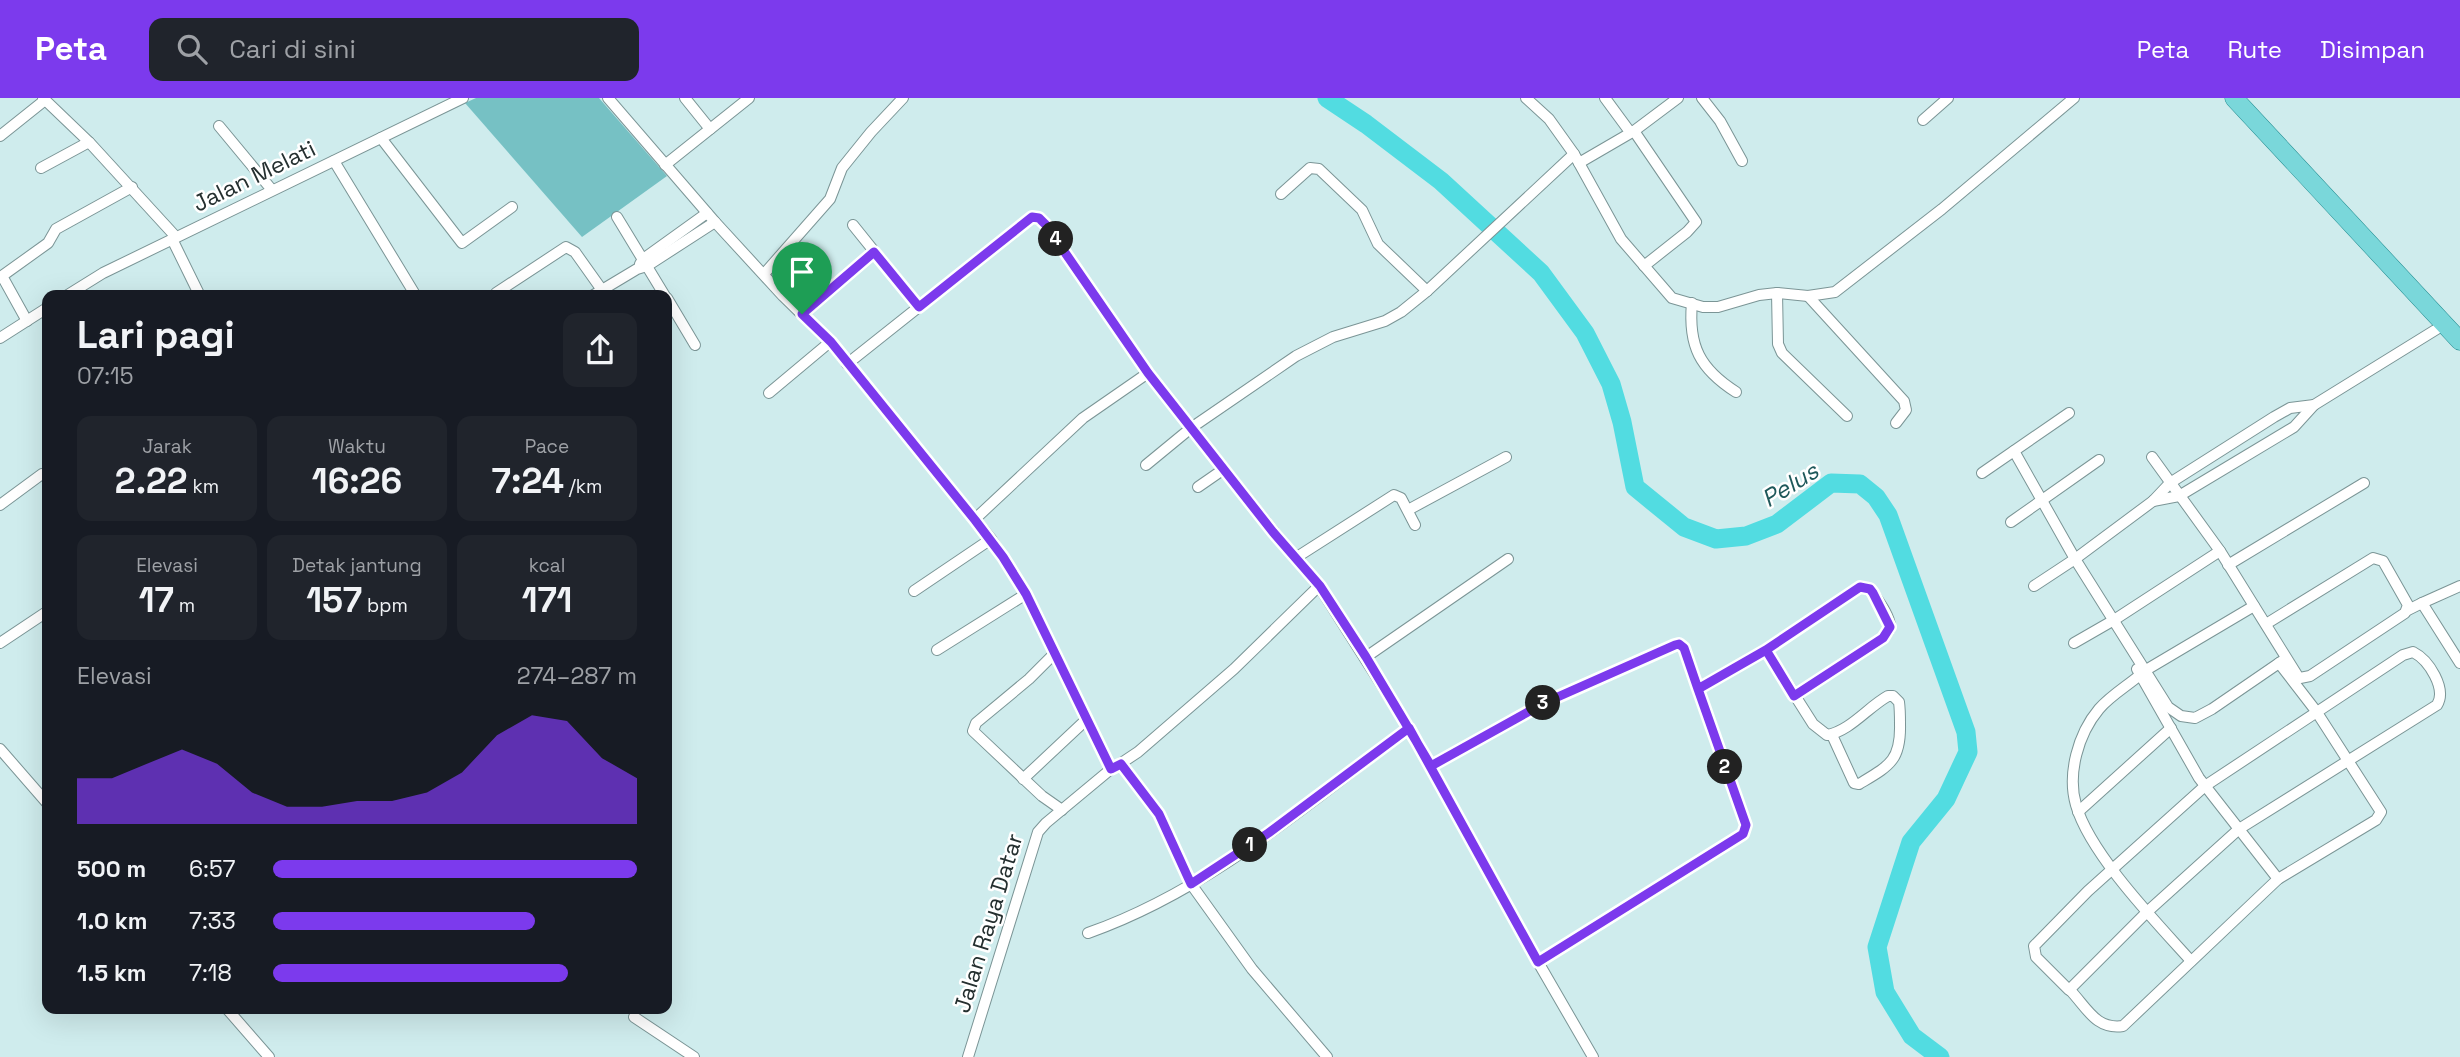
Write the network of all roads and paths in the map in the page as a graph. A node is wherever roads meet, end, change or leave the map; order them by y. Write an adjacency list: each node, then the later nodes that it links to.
1 (463, 98): 19 (street, Jalan Melati)
2 (608, 98): 24 (street)
3 (685, 98): 16 (street)
4 (749, 98): 16 (street)
5 (903, 98): 37 (street)
6 (1526, 98): 21 (street)
7 (1605, 98): 17 (street)
8 (1678, 98): 17 (street)
9 (1702, 98): 23 (street)
10 (1948, 98): 14 (street)
11 (2074, 98): 47 (street)
12 (2234, 98): 54 (main road)
13 (44, 99): 18 (street); 20 (street)
14 (1923, 120)
15 (219, 126): 27 (street)
16 (710, 129): 24 (street)
17 (1632, 132): 21 (street); 36 (street)
18 (0, 136)
19 (381, 138): 22 (street, Jalan Melati); 29 (street)
20 (89, 142): 25 (street); 26 (street)
21 (1576, 159): 36 (street); 45 (street)
22 (334, 161): 27 (street, Jalan Melati); 40 (street)
23 (1742, 161)
24 (665, 165): 31 (street)
25 (41, 168)
26 (132, 187): 33 (street); 53 (street)
27 (272, 190): 33 (street, Jalan Melati)
28 (1281, 194): 45 (street)
29 (512, 207)
30 (617, 217): 35 (street)
31 (711, 217): 35 (street); 37 (street)
32 (853, 225): 34 (street)
33 (174, 238): 38 (street, Jalan Melati); 39 (street)
34 (874, 252): 49 (street); 52 (street)
35 (642, 265): 43 (street); 44 (street)
36 (1644, 266): 48 (street)
37 (764, 274): 52 (street)
38 (76, 290)
39 (197, 290)
40 (412, 290)
41 (501, 290): 42 (street)
42 (595, 290)
43 (602, 290)
44 (659, 290)
45 (1427, 291): 68 (street)
46 (1777, 293): 47 (street); 48 (street); 66 (street)
47 (1808, 296): 67 (street)
48 (1692, 303): 61 (street)
49 (919, 307): 59 (street); 60 (street)
50 (672, 309): 58 (street)
51 (42, 311): 53 (street)
52 (802, 314): 57 (street)
53 (27, 321): 55 (street)
54 (2445, 324): 56 (main road); 63 (street)
55 (0, 338)
56 (2460, 341)
57 (831, 342): 59 (street); 62 (street)
58 (695, 345)
59 (847, 364): 86 (street)
60 (1148, 373): 68 (street); 86 (street)
61 (1736, 392)
62 (769, 393)
63 (2314, 405): 65 (street); 69 (street)
64 (2068, 413): 70 (street)
65 (2277, 415): 69 (street); 78 (street)
66 (1847, 416)
67 (1895, 423)
68 (1191, 428): 74 (street); 75 (street)
69 (2287, 431): 81 (street)
70 (2014, 451): 76 (street); 82 (street)
71 (1506, 457): 85 (street)
72 (2152, 457): 78 (street)
73 (2099, 460): 82 (street)
74 (1146, 465)
75 (1224, 469): 80 (street); 91 (street)
76 (1982, 473)
77 (42, 474): 84 (street)
78 (2170, 483): 81 (street); 83 (street)
79 (2364, 483): 94 (street)
80 (1198, 486)
81 (2179, 496): 83 (street); 90 (street)
82 (2042, 499): 87 (street); 93 (street)
83 (2153, 501): 93 (street)
84 (1, 503)
85 (1408, 510): 88 (street); 91 (street)
86 (975, 520): 89 (street)
87 (2011, 522)
88 (1415, 524)
89 (991, 539): 98 (street); 99 (street)
90 (2220, 551): 94 (street); 104 (street)
91 (1297, 557): 95 (street)
92 (1508, 559): 111 (street)
93 (2075, 559): 96 (street); 104 (street)
94 (2228, 565): 101 (street)
95 (1320, 586): 111 (street); 125 (street, Jalan Raya Datar)
96 (2034, 586)
97 (2460, 586): 100 (street)
98 (914, 591)
99 (1026, 594): 108 (street); 110 (street)
100 (2422, 603): 102 (street); 113 (street)
101 (2255, 606): 105 (street); 114 (street)
102 (2408, 610): 105 (street); 112 (street)
103 (42, 614): 106 (street)
104 (2112, 620): 107 (street); 114 (street)
105 (2266, 624): 112 (street)
106 (0, 643)
107 (2074, 643)
108 (937, 650)
109 (1766, 650): 115 (street); 116 (street); 116 (street)
110 (1055, 653): 118 (street); 126 (street)
111 (1366, 657): 119 (street)
112 (2283, 660): 114 (street); 117 (street)
113 (2460, 663)
114 (2143, 673): 120 (street); 130 (street)
115 (1698, 689): 124 (street); 138 (street)
116 (1794, 696): 121 (street)
117 (2316, 711): 123 (street); 123 (street); 127 (street)
118 (1087, 719): 125 (street); 126 (street)
119 (1409, 728): 124 (street); 134 (street)
120 (2171, 729): 127 (street); 130 (street)
121 (1832, 735): 121 (street)
122 (0, 749): 128 (street)
123 (2347, 760): 131 (street); 133 (street)
124 (1431, 766): 138 (street)
125 (1116, 767): 129 (street, Jalan Raya Datar); 134 (street)
126 (1023, 779): 129 (street)
127 (2206, 786): 131 (street); 132 (street)
128 (42, 797)
129 (1062, 810): 144 (street, Jalan Raya Datar)
130 (2078, 812): 132 (street)
131 (2239, 830): 133 (street); 135 (street)
132 (2113, 868): 135 (street); 139 (street)
133 (2278, 879): 137 (street)
134 (1191, 884): 136 (street); 145 (street)
135 (2147, 912): 137 (street); 139 (street)
136 (1088, 933)
137 (2191, 961): 139 (street)
138 (1538, 962): 146 (street)
139 (2070, 989)
140 (231, 1014): 142 (street)
141 (634, 1017): 143 (street)
142 (269, 1057)
143 (694, 1057)
144 (968, 1057)
145 (1327, 1057)
146 (1593, 1057)

